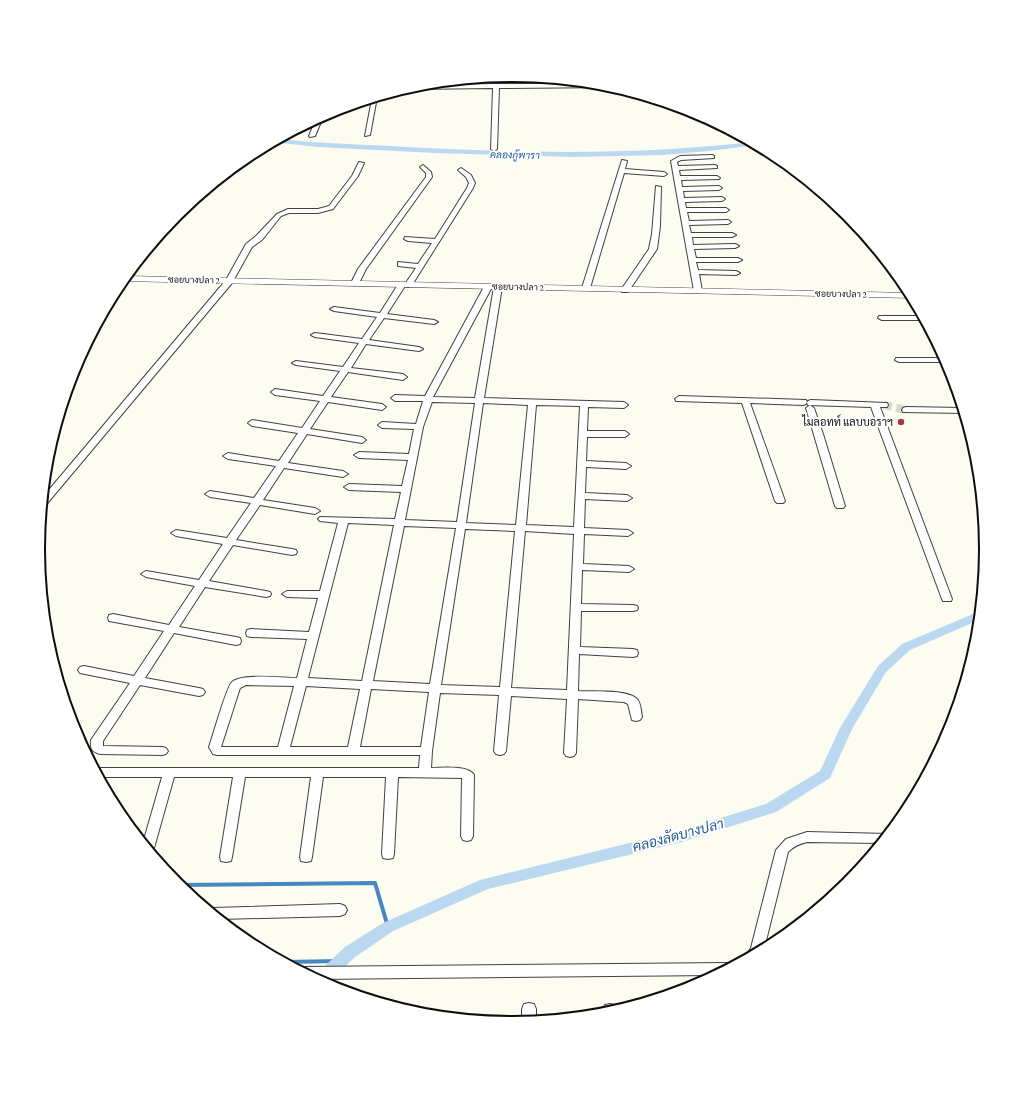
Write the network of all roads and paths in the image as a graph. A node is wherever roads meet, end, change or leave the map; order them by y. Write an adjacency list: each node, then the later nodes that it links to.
1 (462, 85): 2 (street)
2 (496, 86): 3 (street); 8 (street)
3 (573, 86)
4 (374, 103): 6 (street)
5 (317, 125): 7 (street)
6 (367, 135)
7 (312, 136)
8 (494, 149)
9 (712, 157): 14 (street)
10 (624, 161): 16 (street)
11 (361, 163): 42 (street)
12 (715, 167): 14 (street)
13 (423, 168): 43 (street)
14 (676, 168): 18 (street)
15 (461, 170): 32 (street)
16 (622, 171): 17 (street); 46 (street)
17 (664, 174)
18 (677, 178): 19 (street); 22 (street)
19 (718, 178)
20 (658, 187): 47 (street)
21 (719, 188): 22 (street)
22 (679, 189): 24 (street)
23 (722, 199): 24 (street)
24 (681, 200): 25 (street)
25 (683, 210): 26 (street); 28 (street)
26 (726, 210)
27 (728, 222): 28 (street)
28 (685, 223): 29 (street)
29 (688, 235): 30 (street); 33 (street)
30 (732, 235)
31 (408, 239): 32 (street)
32 (437, 241): 38 (street)
33 (690, 246): 34 (street); 35 (street)
34 (736, 246)
35 (692, 260): 36 (street); 39 (street)
36 (738, 260)
37 (401, 264): 38 (street)
38 (421, 266): 44 (street)
39 (694, 272): 40 (street); 48 (street)
40 (736, 273)
41 (132, 279): 42 (street, ซอยบางปลา 2)
42 (229, 281): 43 (street, ซอยบางปลา 2); 97 (street)
43 (355, 283): 44 (street, ซอยบางปลา 2)
44 (405, 285): 45 (street, ซอยบางปลา 2); 53 (street)
45 (493, 287): 46 (street, ซอยบางปลา 2); 50 (street); 51 (street)
46 (586, 288): 47 (street, ซอยบางปลา 2)
47 (625, 290): 48 (street, ซอยบางปลา 2)
48 (698, 291): 49 (street, ซอยบางปลา 2)
49 (904, 296)
50 (481, 300): 51 (street); 68 (street)
51 (496, 300): 71 (street)
52 (334, 309): 53 (street)
53 (381, 316): 56 (street); 58 (street)
54 (882, 318): 55 (street)
55 (917, 318)
56 (434, 322)
57 (315, 335): 58 (street)
58 (364, 342): 59 (street); 63 (street)
59 (419, 349)
60 (899, 360): 61 (street)
61 (939, 360)
62 (296, 363): 63 (street)
63 (345, 370): 64 (street); 67 (street)
64 (403, 377)
65 (275, 392): 67 (street)
66 (394, 398): 68 (street)
67 (326, 399): 76 (street); 82 (street)
68 (428, 399): 71 (street); 81 (street)
69 (679, 399): 70 (street)
70 (745, 400): 73 (street); 100 (street)
71 (478, 402): 72 (street); 106 (street)
72 (532, 403): 74 (street); 107 (street)
73 (808, 404): 101 (street); 120 (street)
74 (584, 405): 75 (street); 83 (street)
75 (624, 405)
76 (382, 407)
77 (906, 410): 78 (street)
78 (958, 411)
79 (252, 423): 82 (street)
80 (382, 425): 81 (street)
81 (419, 427): 88 (street)
82 (304, 431): 85 (street); 90 (street)
83 (582, 434): 84 (street); 89 (street)
84 (625, 434)
85 (362, 440)
86 (358, 455): 88 (street)
87 (228, 456): 90 (street)
88 (413, 457): 94 (street)
89 (581, 464): 91 (street); 96 (street)
90 (282, 465): 92 (street); 99 (street)
91 (626, 466)
92 (343, 474)
93 (349, 486): 94 (street)
94 (407, 489): 105 (street)
95 (210, 494): 99 (street)
96 (580, 496): 98 (street); 108 (street)
97 (48, 497)
98 (627, 498)
99 (257, 501): 102 (street); 111 (street)
100 (780, 501)
101 (840, 506)
102 (315, 511)
103 (323, 519): 104 (street)
104 (344, 520): 105 (street); 119 (street)
105 (400, 522): 106 (street); 133 (street)
106 (461, 526): 107 (street); 134 (street)
107 (521, 528): 108 (street); 136 (street)
108 (579, 531): 110 (street); 113 (street)
109 (176, 532): 111 (street)
110 (628, 533)
111 (230, 541): 112 (street); 116 (street)
112 (292, 552)
113 (577, 568): 114 (street); 121 (street)
114 (629, 570)
115 (146, 574): 116 (street)
116 (202, 583): 117 (street); 124 (street)
117 (266, 594)
118 (288, 594): 119 (street)
119 (325, 595): 126 (street)
120 (947, 599)
121 (576, 607): 122 (street); 128 (street)
122 (633, 608)
123 (114, 618): 124 (street)
124 (172, 629): 127 (street); 131 (street)
125 (251, 633): 126 (street)
126 (313, 636): 132 (street)
127 (236, 641)
128 (574, 650): 129 (street); 137 (street)
129 (633, 653)
130 (84, 670): 131 (street)
131 (138, 680): 135 (street); 143 (street)
132 (300, 682): 133 (street); 139 (street); 139 (street)
133 (365, 685): 134 (street); 140 (street)
134 (434, 690): 136 (street); 142 (street)
135 (199, 692)
136 (505, 693): 137 (street); 141 (street)
137 (572, 696): 138 (street); 144 (street)
138 (636, 717)
139 (283, 750): 140 (street)
140 (353, 750): 142 (street)
141 (500, 750)
142 (426, 751): 146 (street)
143 (162, 752)
144 (570, 753)
145 (102, 772): 147 (street)
146 (425, 772): 150 (street); 151 (street)
147 (169, 773): 148 (street); 153 (street)
148 (240, 773): 149 (street); 155 (street)
149 (318, 773): 150 (street); 156 (street)
150 (392, 773): 154 (street)
151 (467, 836)
152 (878, 838): 159 (street)
153 (150, 843)
154 (388, 854)
155 (226, 857)
156 (306, 857)
157 (340, 910): 158 (street)
158 (221, 914)
159 (758, 945)
160 (716, 969): 161 (street)
161 (316, 973)

